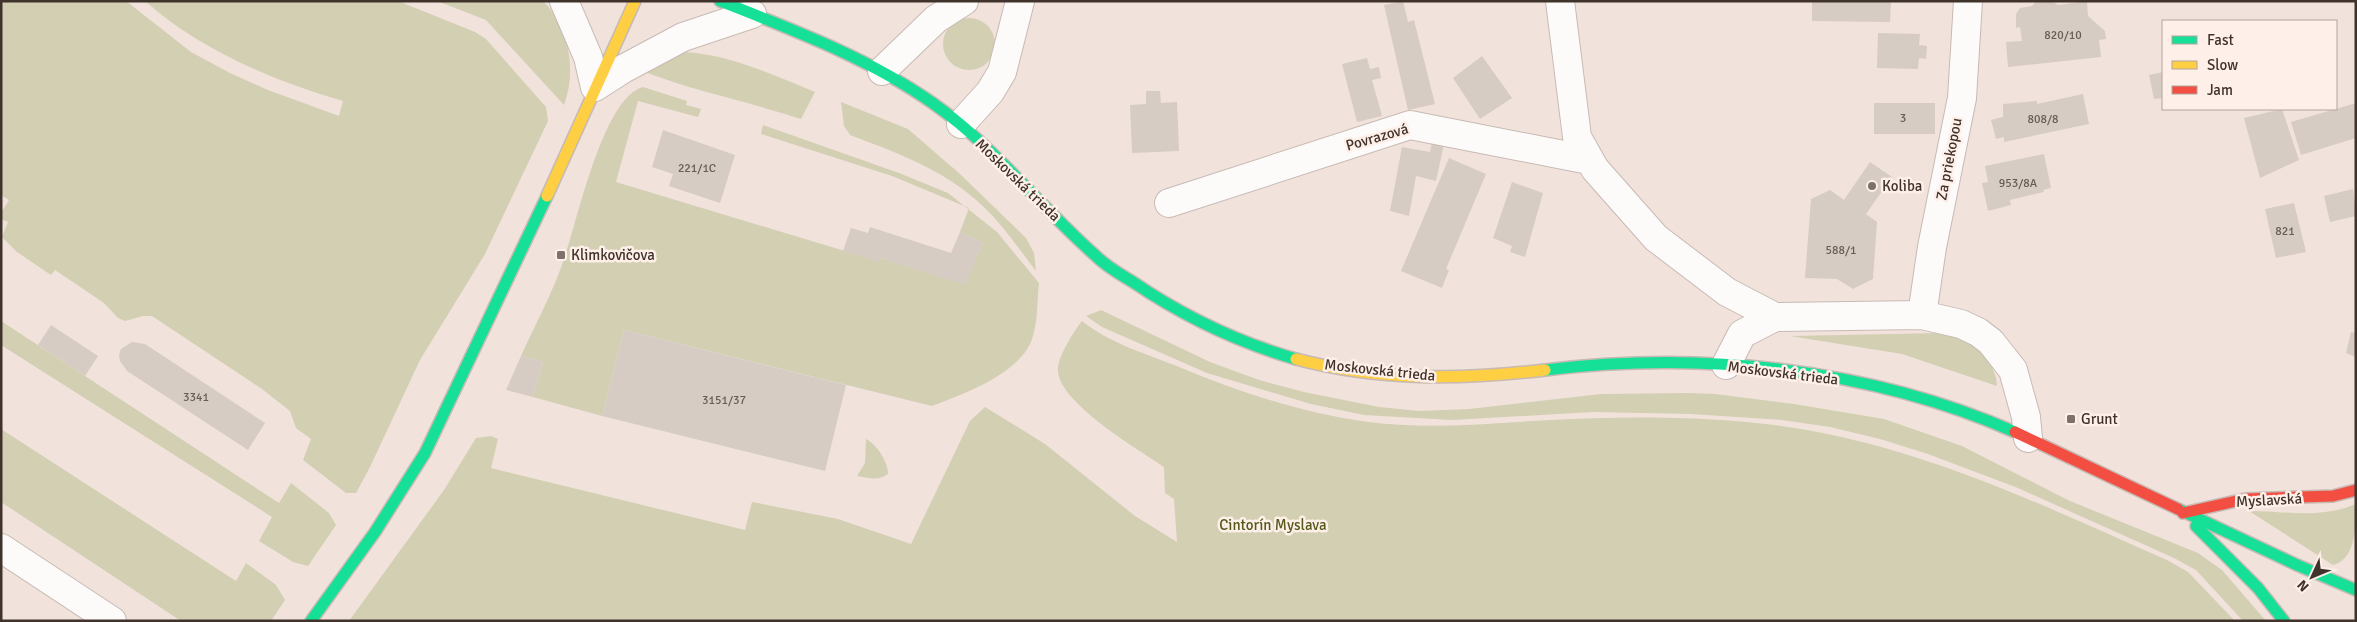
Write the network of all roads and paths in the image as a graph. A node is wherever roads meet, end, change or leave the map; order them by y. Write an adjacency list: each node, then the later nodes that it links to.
1 (564, 1): 10 (street)
2 (635, 1): 10 (street)
3 (720, 1): 8 (street, Moskovská trieda)
4 (964, 1): 9 (street)
5 (1560, 1): 12 (street)
6 (1968, 1): 14 (street, Za priekopou)
7 (1017, 10): 11 (street)
8 (752, 14): 9 (street, Moskovská trieda); 10 (street)
9 (882, 71): 11 (street, Moskovská trieda)
10 (595, 88): 23 (street)
11 (961, 124): 16 (street, Moskovská trieda)
12 (1589, 160): 13 (street, Povrazová); 15 (street)
13 (1169, 203)
14 (1922, 315): 15 (street); 17 (street)
15 (1774, 317): 16 (street)
16 (1726, 365): 17 (street, Moskovská trieda)
17 (2028, 438): 19 (street, Moskovská trieda)
18 (2356, 490): 19 (street, Myslavská)
19 (2183, 512): 21 (street, Moskovská trieda); 24 (street, Moskovská trieda)
20 (1, 548): 22 (street)
21 (2356, 590)
22 (112, 621)
23 (311, 621)
24 (2284, 621)

